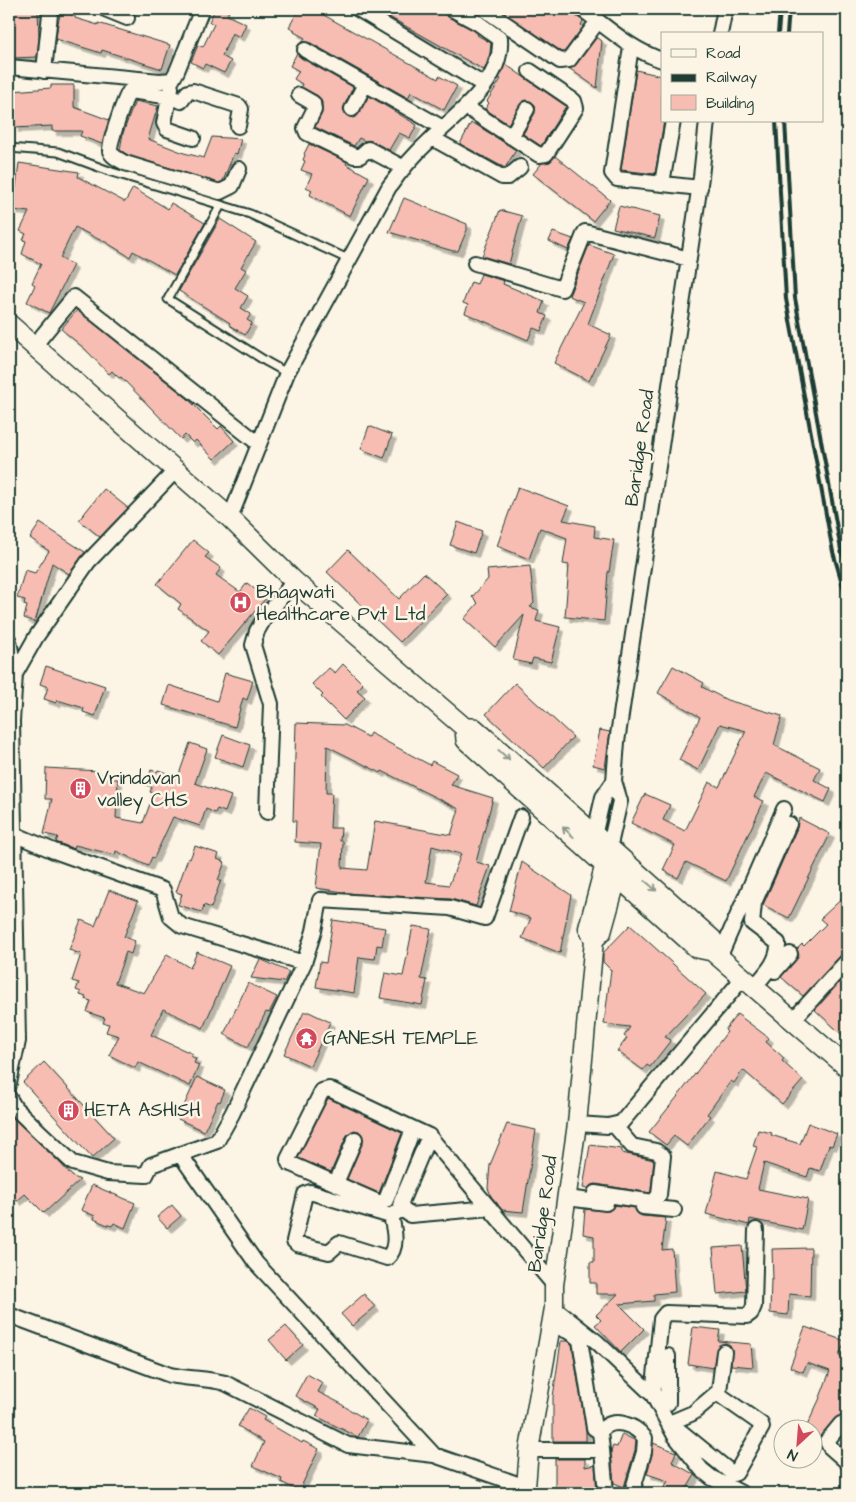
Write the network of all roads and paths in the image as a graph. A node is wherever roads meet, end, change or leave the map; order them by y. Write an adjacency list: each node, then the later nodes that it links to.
1 (48, 9): 16 (street)
2 (105, 9): 9 (street)
3 (202, 9): 18 (street)
4 (358, 9): 20 (street)
5 (452, 9): 20 (street)
6 (484, 9): 10 (street)
7 (582, 9): 10 (street)
8 (725, 9): 11 (street)
9 (127, 18)
10 (598, 21): 12 (street)
11 (720, 32)
12 (632, 47): 14 (street); 37 (street)
13 (305, 50): 19 (street)
14 (661, 60)
15 (9, 67): 16 (street)
16 (44, 71): 18 (street)
17 (530, 71): 30 (street)
18 (172, 80): 22 (street)
19 (364, 84): 24 (street); 29 (street)
20 (484, 85): 23 (street)
21 (299, 95): 35 (street)
22 (171, 97): 28 (street); 31 (street); 36 (street)
23 (466, 107): 29 (street); 30 (street)
24 (352, 109)
25 (527, 109): 30 (street)
26 (673, 122): 37 (street)
27 (707, 122): 38 (street, Baridge Road)
28 (238, 126)
29 (443, 128): 32 (street)
30 (511, 137)
31 (194, 138)
32 (432, 138): 34 (street); 35 (street)
33 (9, 148): 39 (lane)
34 (520, 167)
35 (404, 168): 41 (street)
36 (239, 169)
37 (662, 184): 38 (street)
38 (700, 188): 40 (street, Baridge Road)
39 (221, 205): 41 (lane); 45 (lane)
40 (689, 258): 42 (street); 53 (street, Baridge Road)
41 (350, 260): 45 (street)
42 (475, 263)
43 (9, 324): 44 (main road)
44 (34, 346): 46 (street); 47 (main road)
45 (287, 373): 46 (street)
46 (259, 444): 48 (street)
47 (175, 470): 48 (main road); 51 (street)
48 (230, 518): 49 (main road)
49 (294, 581): 55 (street); 59 (main road)
50 (9, 641): 51 (street)
51 (15, 674): 52 (street)
52 (10, 751): 58 (street)
53 (614, 782): 59 (street); 60 (street)
54 (784, 809): 62 (street)
55 (267, 812)
56 (522, 817): 64 (street)
57 (789, 824): 65 (street)
58 (11, 833): 64 (street); 68 (street)
59 (592, 844): 60 (main road)
60 (613, 863): 62 (main road); 70 (street, Baridge Road)
61 (790, 954): 65 (street)
62 (716, 955): 65 (main road)
63 (847, 961): 66 (street)
64 (304, 963): 75 (street)
65 (752, 986): 66 (main road); 71 (street)
66 (793, 1020): 67 (main road)
67 (847, 1067)
68 (9, 1083)
69 (9, 1098): 75 (street)
70 (577, 1124): 71 (street); 78 (street, Baridge Road)
71 (614, 1125): 77 (street)
72 (413, 1129): 73 (street); 76 (street); 76 (street)
73 (429, 1136): 79 (street); 81 (street)
74 (354, 1139): 76 (street)
75 (180, 1154): 96 (street)
76 (336, 1183)
77 (595, 1193)
78 (568, 1198): 80 (street); 83 (street, Baridge Road)
79 (490, 1208): 81 (street); 83 (street)
80 (674, 1210)
81 (397, 1212): 81 (street)
82 (756, 1230): 89 (street)
83 (554, 1285): 85 (street, Baridge Road)
84 (9, 1314): 96 (street)
85 (552, 1316): 89 (street); 93 (street); 94 (street, Baridge Road)
86 (724, 1352): 88 (street)
87 (668, 1356): 90 (street)
88 (719, 1390): 91 (street); 98 (street)
89 (653, 1395): 90 (street); 98 (street)
90 (668, 1403): 91 (street)
91 (674, 1421): 98 (street)
92 (840, 1424): 97 (street)
93 (600, 1432): 95 (street); 100 (street)
94 (530, 1450): 95 (street); 99 (street, Baridge Road)
95 (602, 1450): 101 (street)
96 (434, 1455): 99 (street)
97 (847, 1462)
98 (726, 1477): 102 (street)
99 (526, 1490)
100 (632, 1492)
101 (606, 1493)
102 (742, 1493)

